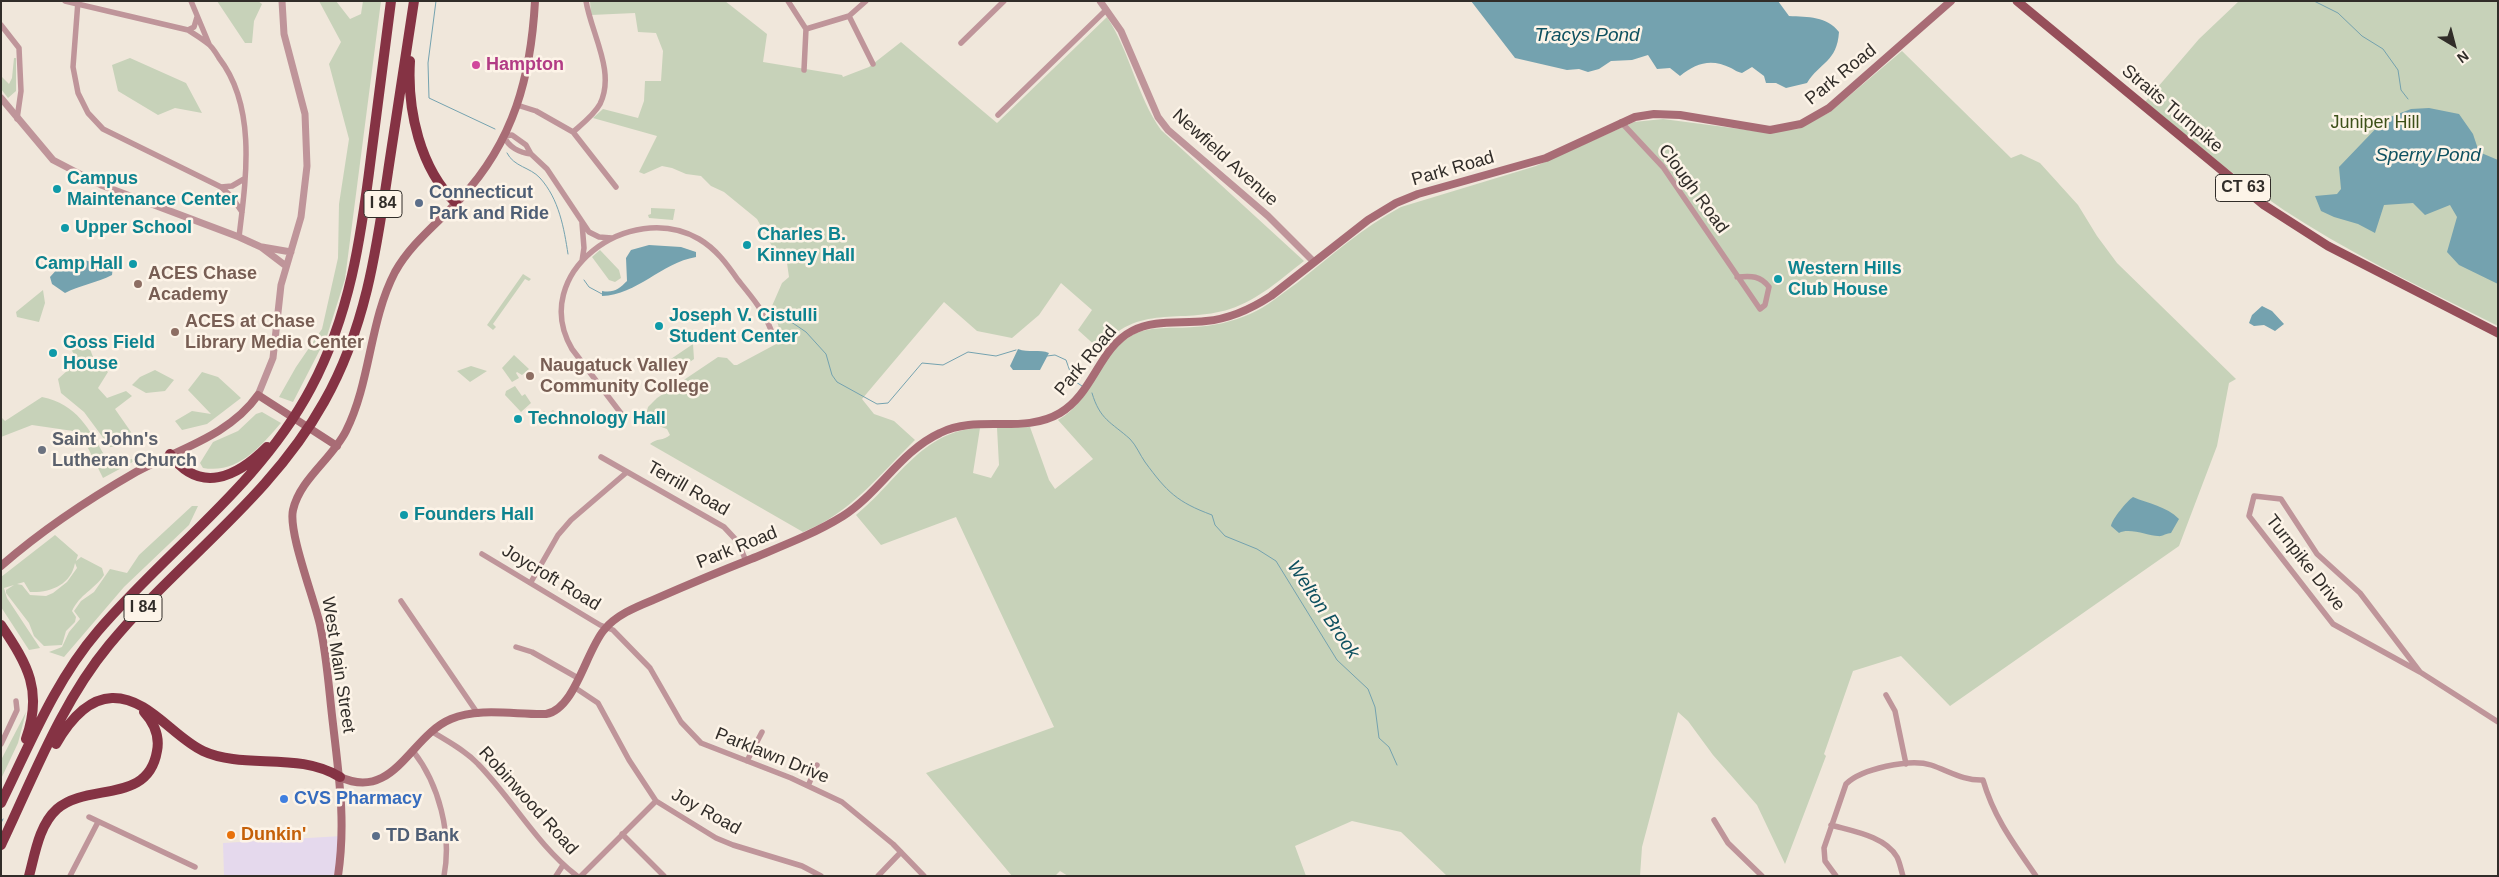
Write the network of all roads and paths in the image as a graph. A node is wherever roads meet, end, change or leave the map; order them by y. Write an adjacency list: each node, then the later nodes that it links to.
1 (65, 1): 14 (street)
2 (191, 1): 17 (street)
3 (282, 1): 42 (street)
4 (391, 1): 49 (highway, I 84)
5 (415, 1): 36 (highway); 89 (highway, I 84)
6 (534, 1): 26 (main road, West Main Street)
7 (586, 1): 30 (street)
8 (788, 1): 20 (street)
9 (866, 1): 16 (street)
10 (1004, 1): 21 (street)
11 (1100, 1): 15 (street, Newfield Avenue)
12 (1951, 1): 29 (main road, Park Road)
13 (2017, 1): 48 (main road, Straits Turnpike / CT 63)
14 (78, 3): 19 (street); 34 (street)
15 (1106, 10): 27 (street); 44 (street, Newfield Avenue)
16 (849, 16): 20 (street); 23 (street)
17 (198, 17): 19 (street); 22 (street)
18 (1, 25): 28 (street)
19 (188, 30): 22 (street)
20 (806, 30): 24 (street)
21 (961, 43)
22 (209, 44): 33 (street)
23 (873, 64)
24 (804, 70)
25 (1, 98): 28 (street)
26 (517, 105): 30 (street); 31 (main road, West Main Street)
27 (998, 115)
28 (17, 119): 39 (street)
29 (1621, 122): 44 (main road, Park Road); 46 (street, Clough Road)
30 (573, 132): 35 (street)
31 (504, 136): 32 (street); 32 (street); 36 (main road, West Main Street)
32 (531, 154): 38 (street)
33 (244, 179): 34 (street); 37 (street)
34 (221, 187): 37 (street)
35 (616, 187)
36 (456, 203): 52 (main road, West Main Street)
37 (242, 212): 39 (street)
38 (582, 223): 40 (street); 43 (street)
39 (239, 237): 41 (street)
40 (612, 238): 43 (street); 47 (street)
41 (261, 247): 42 (street); 45 (street)
42 (291, 252): 45 (street)
43 (582, 261): 51 (street)
44 (1314, 262): 57 (main road, Park Road)
45 (286, 266): 50 (street)
46 (1737, 276): 46 (street, Clough Road)
47 (771, 330)
48 (2498, 333)
49 (310, 390): 53 (highway); 81 (highway, I 84)
50 (258, 396): 52 (main road); 53 (main road)
51 (623, 416)
52 (337, 446): 79 (main road, West Main Street)
53 (170, 454): 58 (main road)
54 (602, 456): 55 (street, Terrill Road)
55 (627, 472): 57 (street, Terrill Road); 59 (street)
56 (482, 554): 59 (street, Joycroft Road)
57 (746, 561): 62 (main road, Park Road)
58 (1, 566)
59 (531, 582): 62 (street, Joycroft Road)
60 (401, 601): 70 (street)
61 (1, 625): 81 (highway)
62 (606, 628): 65 (main road, Park Road); 76 (street, Parklawn Drive)
63 (516, 646): 65 (street)
64 (2420, 672): 64 (street, Turnpike Drive); 71 (street, Turnpike Drive)
65 (578, 678): 66 (main road, Park Road)
66 (574, 687): 70 (main road, Park Road); 82 (street, Joy Road)
67 (1886, 695): 77 (street)
68 (120, 698): 79 (highway); 89 (highway); 94 (highway)
69 (16, 701): 74 (street)
70 (478, 714): 72 (main road, Park Road)
71 (2498, 722)
72 (431, 731): 75 (main road, Park Road); 91 (street, Robinwood Road)
73 (762, 732): 76 (street)
74 (1, 744)
75 (413, 751): 79 (main road, Park Road); 97 (street)
76 (747, 761): 80 (street, Parklawn Drive)
77 (1906, 764): 87 (street); 108 (street)
78 (817, 765): 80 (street)
79 (340, 777): 96 (main road, West Main Street)
80 (808, 786): 90 (street, Parklawn Drive)
81 (7, 792): 83 (highway, I 84)
82 (656, 801): 88 (street); 102 (street, Joy Road)
83 (1, 804)
84 (89, 817): 86 (street)
85 (1714, 820): 105 (street)
86 (98, 822): 92 (street); 93 (street)
87 (1831, 825): 106 (street); 107 (street)
88 (622, 834): 100 (street); 101 (street)
89 (1, 845)
90 (901, 852): 103 (street); 104 (street, Parklawn Drive)
91 (563, 865): 98 (street); 99 (street, Robinwood Road)
92 (195, 867)
93 (70, 874): 95 (street)
94 (29, 876)
95 (78, 876)
96 (338, 876)
97 (444, 876)
98 (556, 876)
99 (577, 876)
100 (582, 876)
101 (664, 876)
102 (821, 876)
103 (878, 876)
104 (924, 876)
105 (1762, 876)
106 (1836, 876)
107 (1903, 876)
108 (2036, 876)

